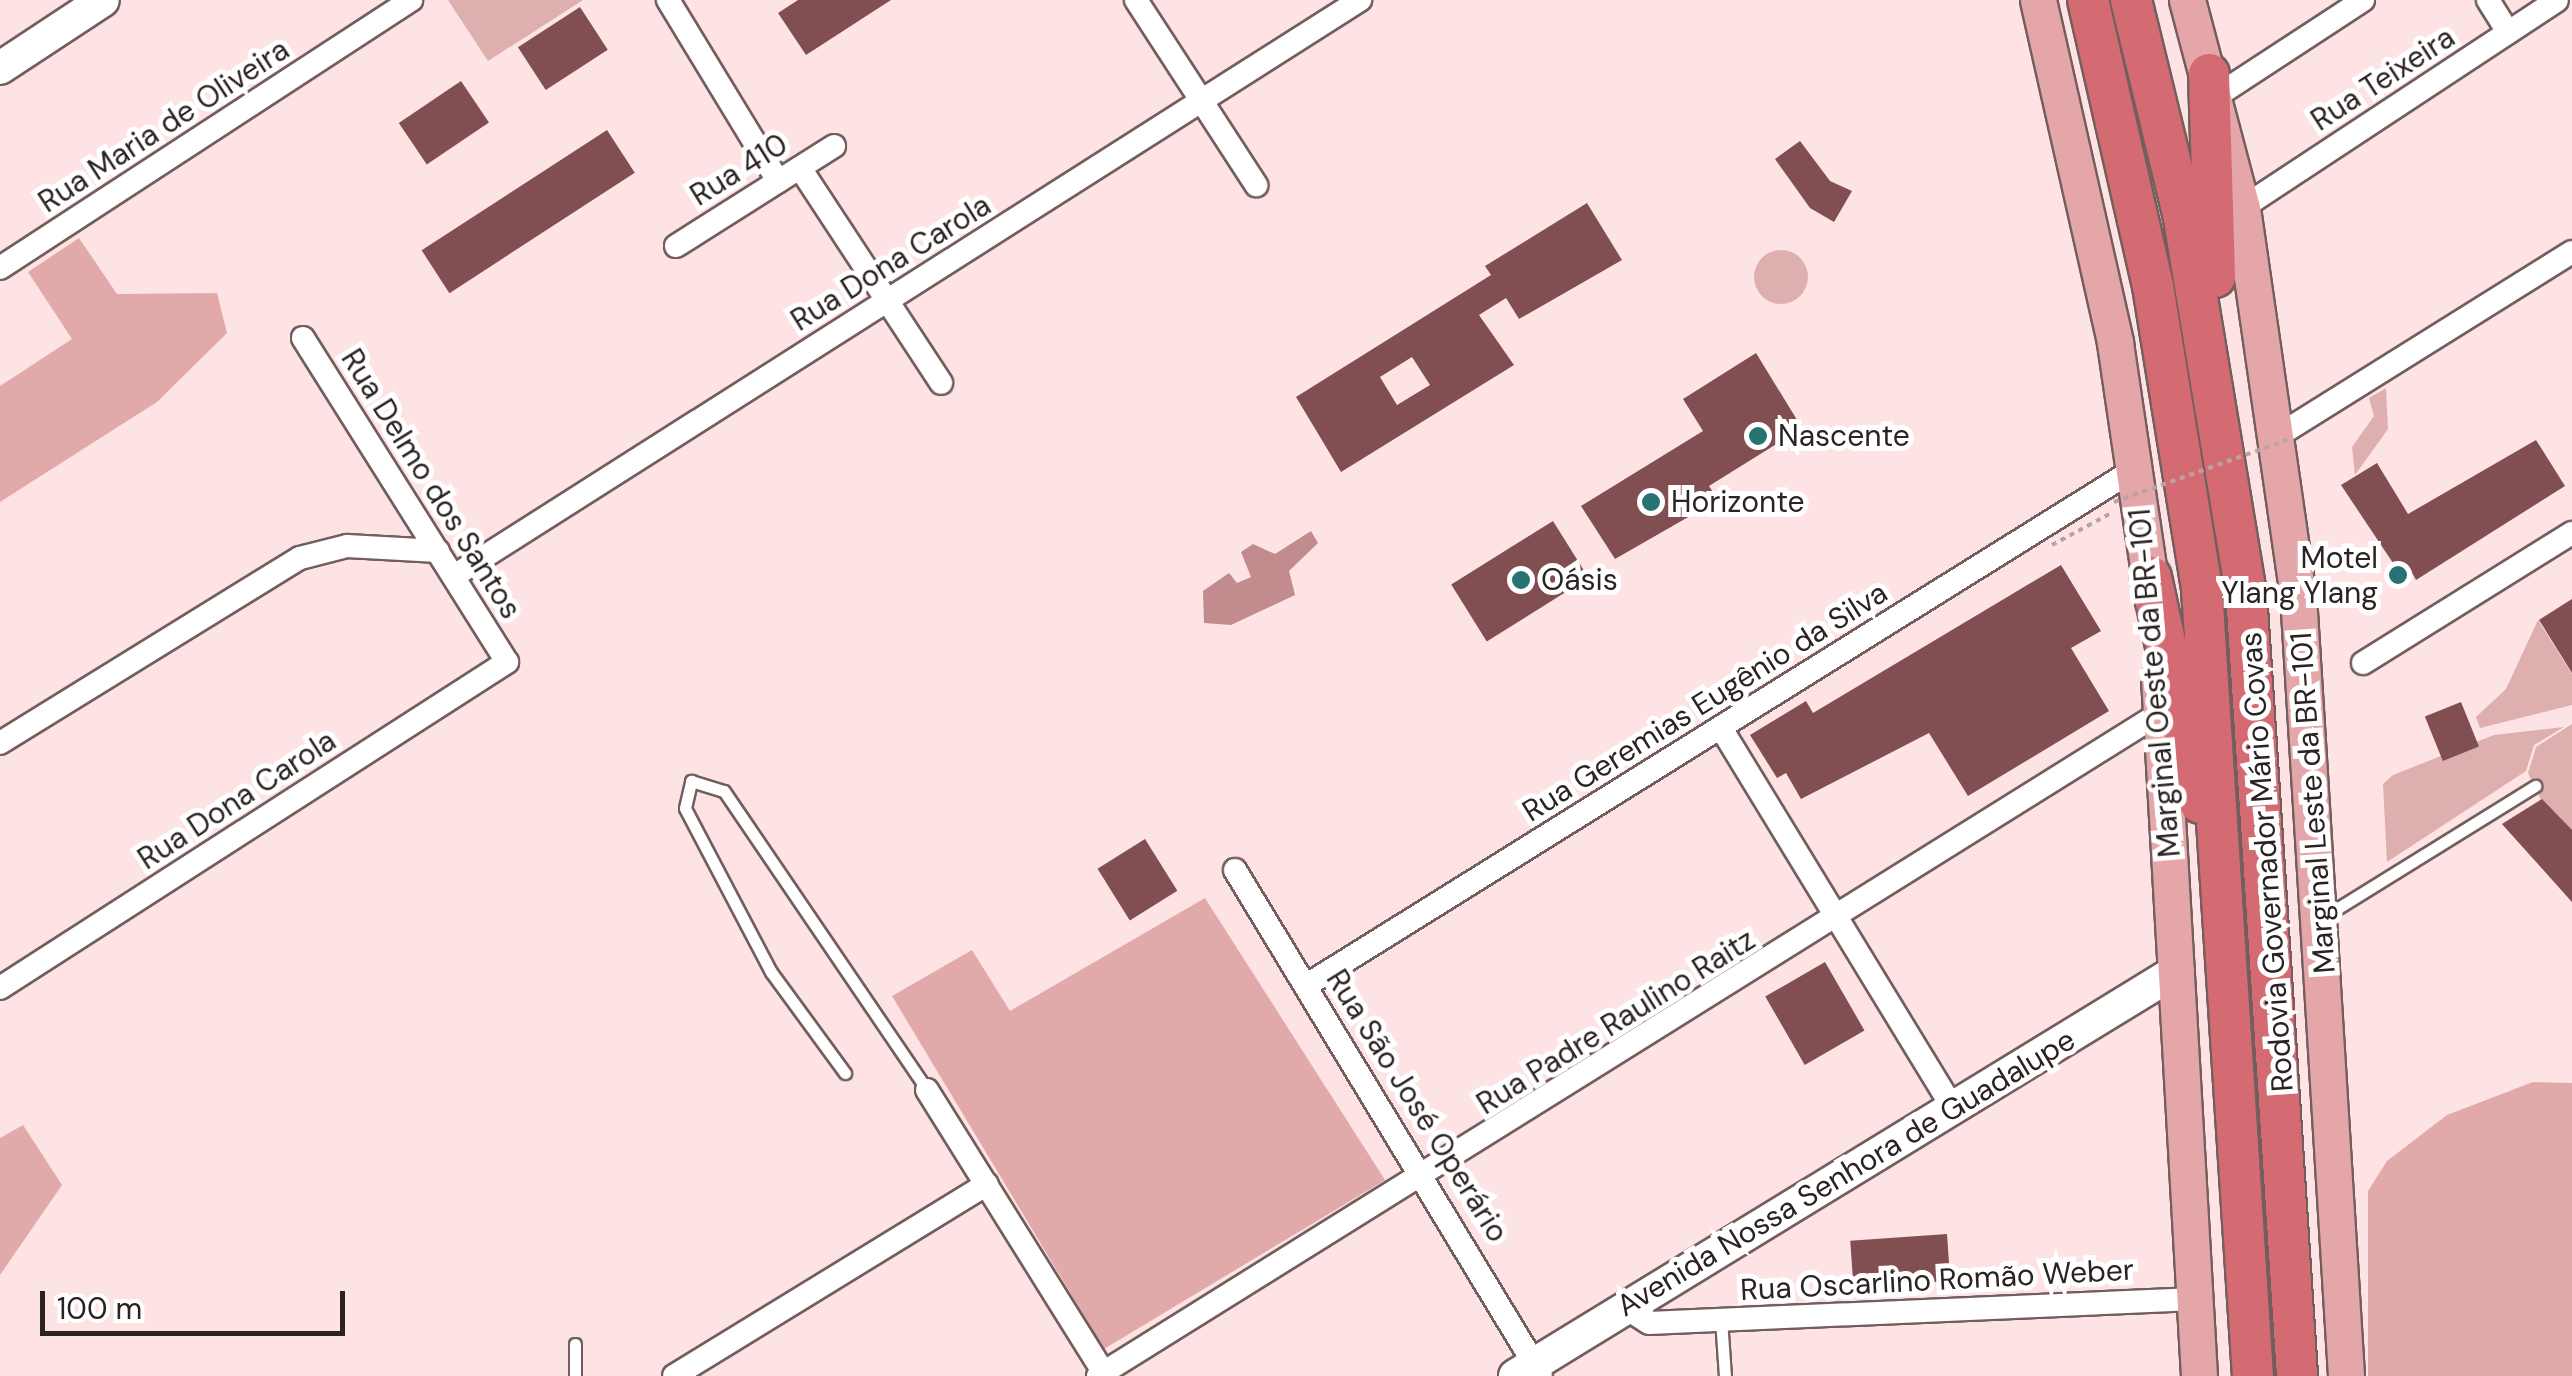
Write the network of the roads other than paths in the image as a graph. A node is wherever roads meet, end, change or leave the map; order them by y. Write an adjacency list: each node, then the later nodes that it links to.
1 (103, 0): 14 (street)
2 (411, 0): 24 (street, Rua Maria de Oliveira)
3 (668, 0): 19 (street)
4 (1136, 0): 16 (street)
5 (1360, 0): 16 (street, Rua Dona Carola)
6 (2038, 0): 30 (main road, Marginal Oeste da BR-101)
7 (2088, 0): 44 (highway, Rodovia Governador Mário Covas)
8 (2131, 0): 28 (highway, Rodovia Governador Mário Covas)
9 (2187, 0): 15 (main road, Marginal Leste da BR-101)
10 (2364, 0): 15 (street)
11 (2488, 0): 13 (street)
12 (2557, 0): 13 (street, Rua Teixeira)
13 (2508, 32): 21 (street, Rua Teixeira)
14 (0, 68)
15 (2212, 86): 21 (main road, Marginal Leste da BR-101); 28 (highway)
16 (1201, 101): 20 (street); 25 (street, Rua Dona Carola)
17 (834, 146): 18 (street, Rua 410)
18 (800, 168): 19 (street, Rua 410); 25 (street)
19 (778, 181): 22 (street, Rua 410)
20 (1256, 185)
21 (2242, 208): 29 (main road, Marginal Leste da BR-101)
22 (676, 246)
23 (2572, 252): 29 (street)
24 (0, 268)
25 (887, 301): 27 (street); 33 (street, Rua Dona Carola)
26 (304, 338): 32 (street, Rua Delmo dos Santos)
27 (941, 383)
28 (2219, 401): 64 (highway, Rodovia Governador Mário Covas)
29 (2283, 438): 42 (main road, Marginal Leste da BR-101)
30 (2135, 469): 34 (main road, Marginal Oeste da BR-101); 38 (street, Rua Geremias Eugênio da Silva)
31 (2572, 533): 36 (street)
32 (438, 551): 33 (street, Rua Delmo dos Santos); 39 (street)
33 (454, 576): 35 (street, Rua Delmo dos Santos)
34 (2151, 578): 37 (main road, Marginal Oeste da BR-101); 44 (highway)
35 (507, 662): 47 (street, Rua Dona Carola)
36 (2363, 663)
37 (2162, 712): 43 (street, Rua Padre Raulino Raitz); 45 (main road, Marginal Oeste da BR-101)
38 (1721, 728): 43 (street); 46 (street, Rua Geremias Eugênio da Silva)
39 (0, 743)
40 (2535, 786): 42 (lane)
41 (1235, 870): 46 (street, Rua São José Operário)
42 (2322, 918): 65 (main road, Marginal Leste da BR-101)
43 (1838, 920): 50 (street); 51 (street, Rua Padre Raulino Raitz)
44 (2231, 944): 63 (highway, Rodovia Governador Mário Covas)
45 (2178, 970): 50 (street, Avenida Nossa Senhora de Guadalupe); 53 (main road, Marginal Oeste da BR-101)
46 (1306, 985): 51 (street, Rua São José Operário)
47 (0, 988)
48 (845, 1073): 49 (lane)
49 (927, 1090): 52 (street)
50 (1952, 1108): 54 (street, Avenida Nossa Senhora de Guadalupe)
51 (1425, 1175): 57 (street, Rua São José Operário); 58 (street, Rua Padre Raulino Raitz)
52 (987, 1184): 58 (street); 60 (street)
53 (2195, 1298): 55 (street, Rua Oscarlino Romão Weber); 62 (main road, Marginal Oeste da BR-101)
54 (1626, 1308): 55 (street, Rua Oscarlino Romão Weber); 57 (street, Avenida Nossa Senhora de Guadalupe)
55 (1720, 1320): 61 (lane)
56 (575, 1344): 59 (lane)
57 (1532, 1371)
58 (1103, 1375)
59 (575, 1376)
60 (674, 1376)
61 (1725, 1376)
62 (2199, 1376)
63 (2253, 1376)
64 (2297, 1376)
65 (2346, 1376)

